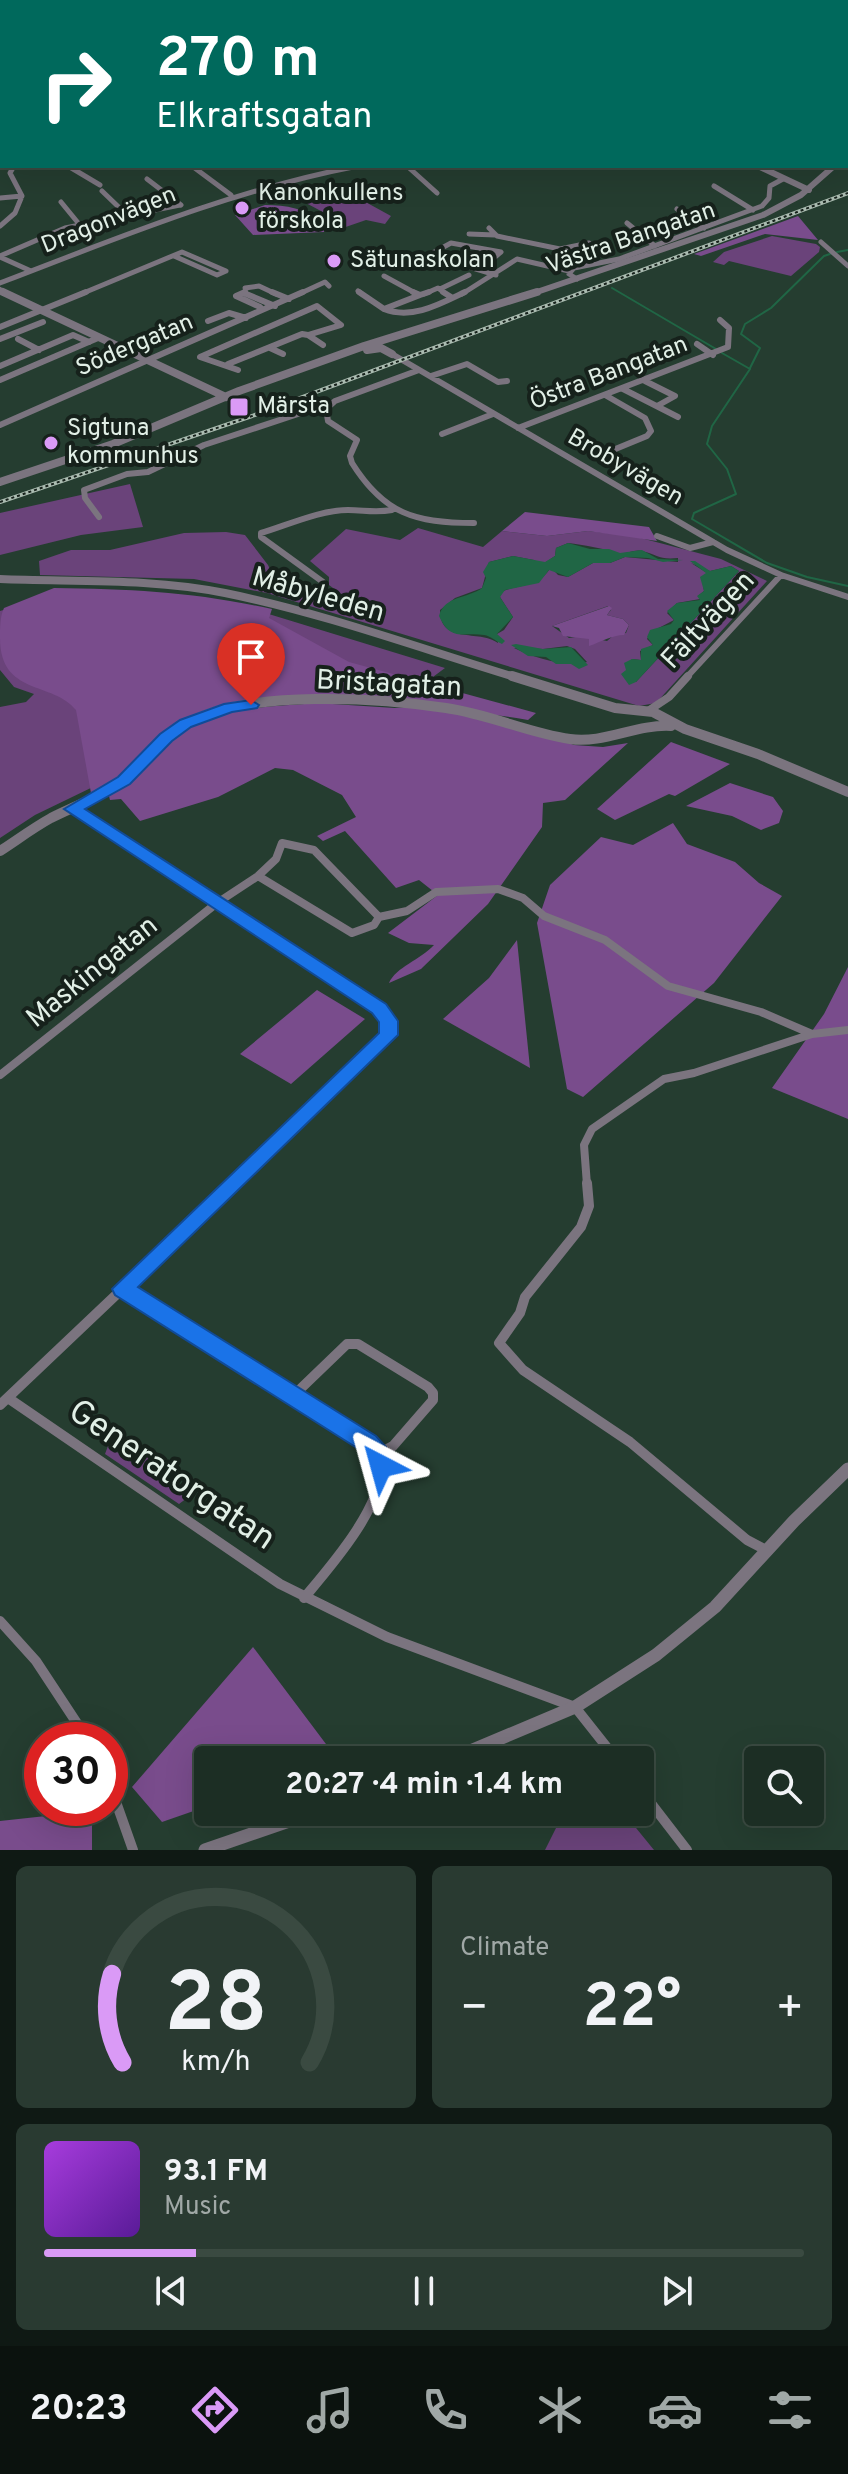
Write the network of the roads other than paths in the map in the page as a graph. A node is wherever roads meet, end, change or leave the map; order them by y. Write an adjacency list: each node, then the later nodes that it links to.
1 (13, 168): 14 (street)
2 (71, 168): 20 (street)
3 (195, 168): 13 (street)
4 (348, 168): 13 (street, Dragonvägen)
5 (409, 168): 12 (street)
6 (762, 168): 9 (street)
7 (832, 168): 11 (street, Västra Bangatan)
8 (147, 179): 17 (street)
9 (783, 179): 11 (street); 19 (street)
10 (714, 186): 19 (street)
11 (809, 190): 45 (street, Västra Bangatan)
12 (437, 193)
13 (231, 195): 18 (street, Dragonvägen)
14 (22, 196): 15 (street); 23 (street)
15 (0, 198)
16 (61, 202): 22 (street)
17 (180, 205): 18 (street); 20 (street)
18 (189, 208): 40 (street, Dragonvägen)
19 (753, 210): 25 (street)
20 (129, 217): 22 (street)
21 (675, 218): 25 (street)
22 (79, 224): 35 (street)
23 (0, 226)
24 (489, 228): 27 (street)
25 (704, 228): 31 (street)
26 (469, 234): 27 (street)
27 (495, 235): 32 (street)
28 (626, 235): 31 (street)
29 (821, 242): 38 (street)
30 (589, 243): 32 (street)
31 (655, 246): 37 (street)
32 (560, 249): 36 (street)
33 (177, 254): 33 (street); 58 (street)
34 (600, 255): 36 (street)
35 (0, 256): 40 (street)
36 (575, 260): 37 (street)
37 (581, 266): 41 (street)
38 (848, 266)
39 (482, 268): 39 (street); 43 (street)
40 (32, 271): 46 (street, Dragonvägen)
41 (569, 271): 43 (street); 45 (street)
42 (469, 275): 49 (street)
43 (496, 275): 53 (street)
44 (384, 276): 52 (street)
45 (577, 279): 71 (street, Västra Bangatan)
46 (0, 283)
47 (327, 284): 54 (street, Södergatan)
48 (246, 289): 54 (street); 55 (street); 56 (street)
49 (440, 289): 52 (street); 53 (street)
50 (0, 290): 58 (street)
51 (358, 291): 57 (street)
52 (420, 295): 57 (street)
53 (451, 297): 57 (street)
54 (287, 300): 55 (street, Södergatan)
55 (275, 306): 59 (street, Södergatan)
56 (260, 307)
57 (384, 309)
58 (39, 310): 63 (street); 65 (street)
59 (246, 318): 61 (street); 78 (street, Södergatan)
60 (720, 320): 76 (street)
61 (208, 321)
62 (43, 322): 66 (street)
63 (0, 327)
64 (308, 335): 70 (street); 72 (street); 79 (street)
65 (98, 338): 68 (street); 78 (street)
66 (0, 339)
67 (18, 339): 74 (street)
68 (89, 342): 74 (street); 84 (street)
69 (697, 344): 76 (street)
70 (323, 345)
71 (388, 346): 73 (street, Brobyvägen); 73 (street, Västra Bangatan); 75 (street, Västra Bangatan); 82 (street, Brobyvägen)
72 (270, 348): 77 (street); 79 (street)
73 (373, 349): 75 (street, Västra Bangatan); 89 (street, Västra Bangatan)
74 (39, 350): 80 (street)
75 (350, 351): 89 (street, Västra Bangatan)
76 (717, 352): 85 (street, Östra Bangatan)
77 (283, 354)
78 (148, 360): 89 (street); 94 (street, Södergatan)
79 (228, 364): 81 (street)
80 (0, 366)
81 (238, 370)
82 (419, 370): 83 (street, Brobyvägen); 91 (street)
83 (431, 376): 86 (street); 92 (street, Brobyvägen)
84 (2, 378)
85 (644, 380): 87 (street, Östra Bangatan); 90 (street)
86 (507, 381)
87 (622, 389): 88 (street, Östra Bangatan); 90 (street)
88 (605, 395): 95 (street, Östra Bangatan); 97 (street)
89 (230, 396): 98 (street, Västra Bangatan)
90 (657, 406): 93 (street)
91 (327, 408): 99 (street); 100 (street)
92 (493, 414): 95 (street, Brobyvägen); 96 (street)
93 (678, 417)
94 (0, 425)
95 (518, 428): 103 (street, Brobyvägen)
96 (442, 434)
97 (596, 457)
98 (0, 484)
99 (392, 510): 101 (street); 106 (street)
100 (99, 517)
101 (474, 523)
102 (657, 536): 103 (street)
103 (713, 542): 104 (street, Brobyvägen)
104 (781, 575): 107 (street, Brobyvägen); 108 (street, Fältvägen)
105 (0, 579): 109 (street, Måbyleden)
106 (323, 582)
107 (848, 597)
108 (669, 697): 109 (street, Fältvägen); 110 (street, Fältvägen)
109 (640, 716): 110 (street, Måbyleden); 111 (street)
110 (656, 721): 111 (street, Bristagatan); 112 (street, Måbyleden)
111 (623, 734): 113 (street, Bristagatan)
112 (848, 792)
113 (73, 809): 114 (street, Bristagatan); 116 (street)
114 (0, 851)
115 (258, 876): 116 (street, Maskingatan); 117 (street); 117 (street, Maskingatan)
116 (217, 903): 120 (street, Maskingatan); 121 (street)
117 (379, 917): 119 (street)
118 (848, 1030): 119 (street)
119 (812, 1034): 126 (street)
120 (0, 1075)
121 (122, 1289): 122 (street); 123 (street)
122 (293, 1396): 124 (street); 124 (street)
123 (4, 1402): 127 (street, Generatorgatan)
124 (378, 1454): 127 (street)
125 (848, 1469): 126 (street)
126 (768, 1551): 129 (street)
127 (304, 1598): 129 (street, Generatorgatan)
128 (0, 1621): 130 (street)
129 (575, 1707): 131 (street); 132 (street)
130 (76, 1722)
131 (482, 1746)
132 (606, 1746)
133 (654, 1807): 138 (street)
134 (125, 1826): 136 (street)
135 (274, 1826): 137 (street)
136 (133, 1850)
137 (205, 1850)
138 (687, 1850)

